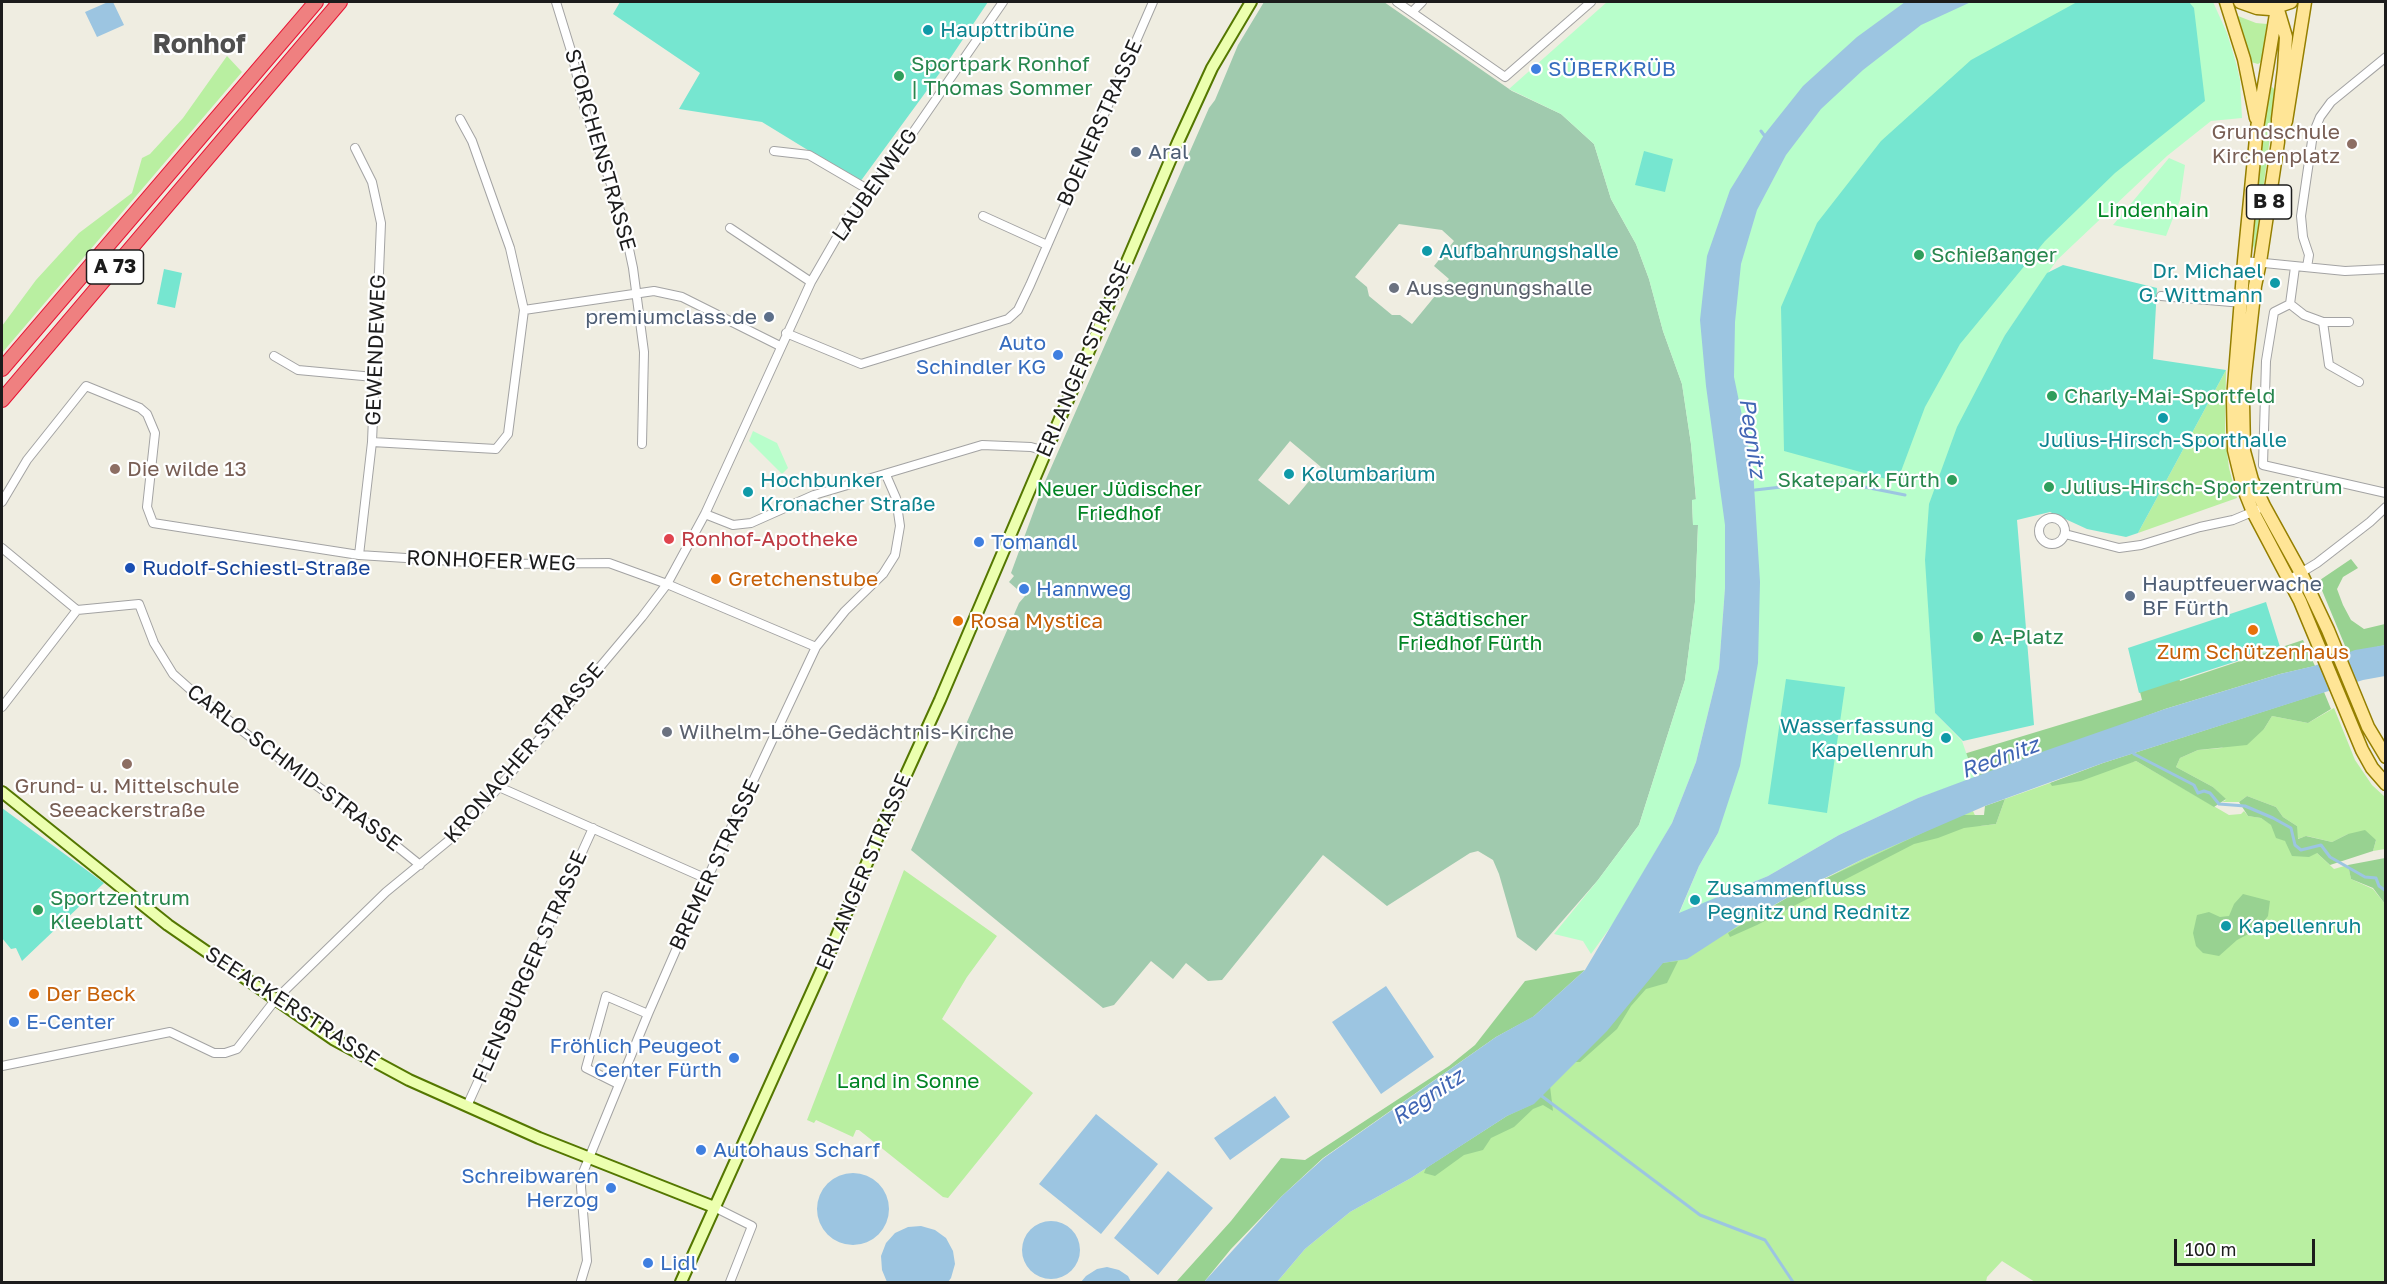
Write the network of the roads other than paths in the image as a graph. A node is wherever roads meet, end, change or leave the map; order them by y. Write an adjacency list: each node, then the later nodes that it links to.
1 (316, 2): 44 (highway, A 73)
2 (340, 2): 47 (highway, A 73)
3 (556, 2): 34 (street, STORCHENSTRASSE)
4 (1003, 2): 24 (street, LAUBENWEG)
5 (1153, 2): 27 (street, BOENERSTRASSE)
6 (1251, 2): 52 (main road, ERLANGER STRASSE)
7 (1397, 2): 15 (street)
8 (1422, 2): 15 (street)
9 (1591, 2): 15 (street)
10 (2226, 2): 20 (main road)
11 (2240, 2): 14 (main road)
12 (2291, 2): 14 (main road)
13 (2305, 2): 21 (main road, B 8)
14 (2276, 4): 17 (main road, B 8); 18 (main road)
15 (1412, 12)
16 (2385, 57): 31 (street)
17 (2264, 81): 18 (street); 20 (main road, B 8)
18 (2282, 85): 21 (main road)
19 (460, 119): 38 (street)
20 (2257, 128): 28 (main road, B 8)
21 (2278, 142): 29 (main road, B 8)
22 (355, 148): 45 (street, GEWENDEWEG)
23 (774, 151): 24 (street)
24 (869, 190): 33 (street, LAUBENWEG)
25 (983, 216): 27 (street)
26 (730, 228): 33 (street)
27 (1047, 245): 41 (street, BOENERSTRASSE)
28 (2244, 261): 29 (street); 36 (main road, B 8)
29 (2260, 262): 30 (street); 36 (main road, B 8)
30 (2295, 267): 31 (street); 37 (street)
31 (2307, 267): 32 (street)
32 (2385, 269)
33 (811, 282): 41 (street, LAUBENWEG)
34 (636, 293): 38 (street); 42 (street); 51 (street, STORCHENSTRASSE)
35 (2161, 296): 36 (street)
36 (2247, 303): 57 (main road, B 8)
37 (2290, 304): 39 (street); 54 (street)
38 (524, 310): 50 (street)
39 (2323, 322): 40 (street); 46 (street)
40 (2349, 322)
41 (786, 333): 42 (street, LAUBENWEG)
42 (780, 346): 58 (street, LAUBENWEG)
43 (274, 356): 45 (street)
44 (5, 363)
45 (374, 377): 50 (street, GEWENDEWEG)
46 (2359, 382)
47 (12, 390): 48 (highway, A 73); 49 (highway)
48 (2, 400)
49 (2, 406)
50 (372, 442): 61 (street, GEWENDEWEG)
51 (642, 444)
52 (1045, 451): 53 (street); 81 (main road, ERLANGER STRASSE)
53 (886, 475): 58 (street); 66 (street, BREMER STRASSE)
54 (2385, 493)
55 (2, 502): 61 (street, RONHOFER WEG)
56 (2385, 507): 62 (street)
57 (2259, 509): 59 (street); 62 (main road, B 8); 63 (main road, B 8)
58 (705, 514): 64 (street, KRONACHER STRASSE)
59 (2065, 534)
60 (2, 549): 65 (street)
61 (358, 555): 64 (street, RONHOFER WEG)
62 (2301, 573): 63 (street); 68 (main road, B 8)
63 (2289, 580): 69 (main road, B 8)
64 (667, 584): 66 (street, RONHOFER WEG); 70 (street, KRONACHER STRASSE)
65 (77, 610): 67 (street); 73 (street, CARLO-SCHMID-STRASSE)
66 (816, 647): 74 (street, BREMER STRASSE)
67 (2, 707)
68 (2385, 757)
69 (2385, 784)
70 (499, 787): 72 (street); 73 (street, KRONACHER STRASSE)
71 (2, 792): 75 (main road, SEEACKERSTRASSE)
72 (593, 828): 74 (street); 79 (street, FLENSBURGER STRASSE)
73 (420, 865): 75 (street, KRONACHER STRASSE)
74 (707, 879): 76 (street, BREMER STRASSE)
75 (276, 999): 77 (street, KRONACHER STRASSE); 79 (main road, SEEACKERSTRASSE)
76 (648, 1014): 78 (street, BREMER STRASSE); 78 (street)
77 (2, 1066)
78 (618, 1084): 80 (street, BREMER STRASSE)
79 (467, 1106): 80 (main road, SEEACKERSTRASSE)
80 (588, 1159): 81 (main road, SEEACKERSTRASSE); 82 (street, BREMER STRASSE)
81 (714, 1207): 83 (main road, ERLANGER STRASSE); 84 (street)
82 (581, 1281)
83 (681, 1282)
84 (730, 1282)

